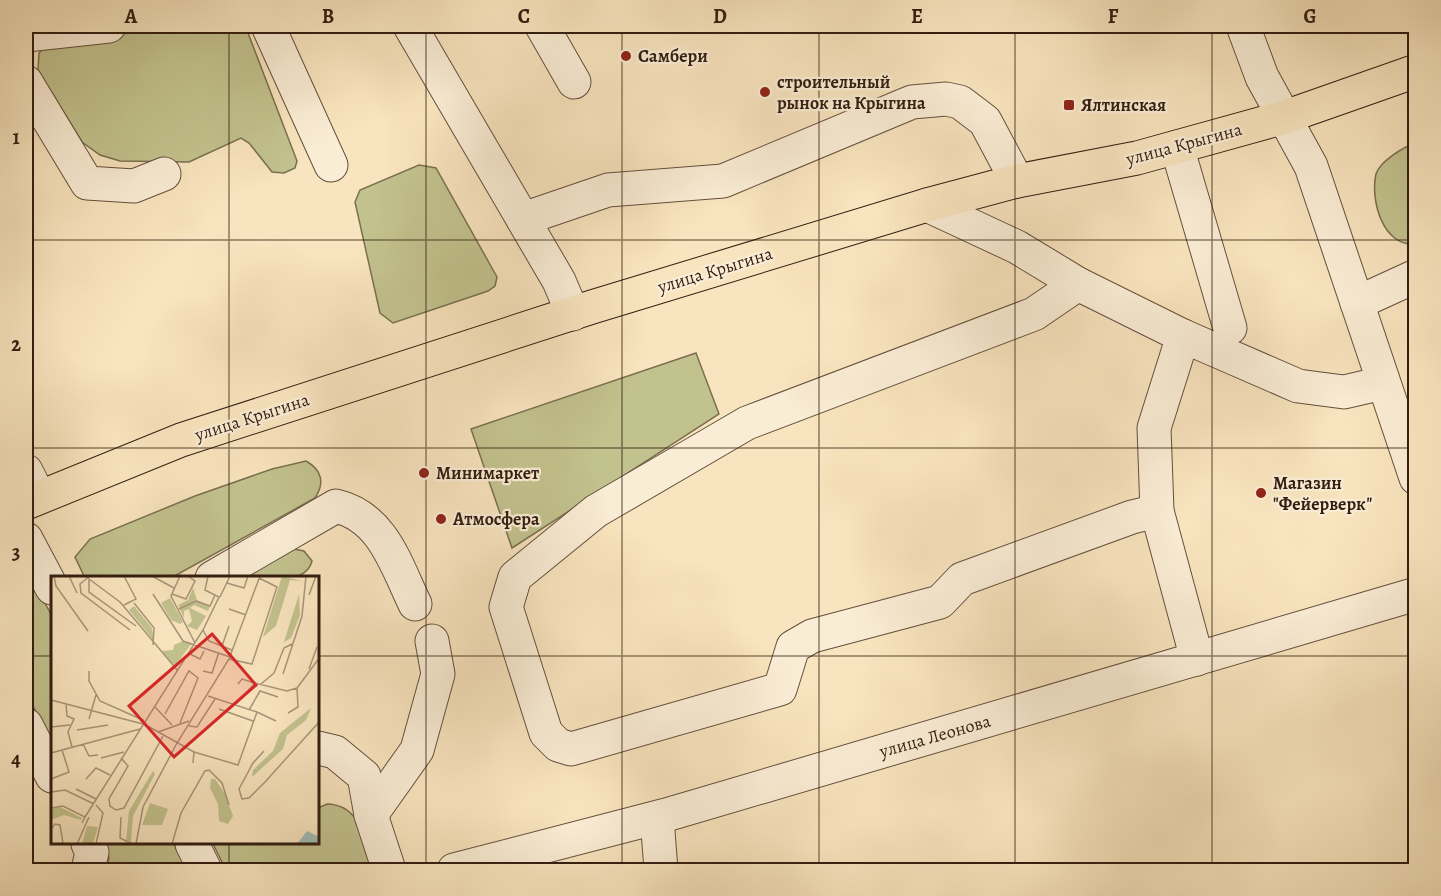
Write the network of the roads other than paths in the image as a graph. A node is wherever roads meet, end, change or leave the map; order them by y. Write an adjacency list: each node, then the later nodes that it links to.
1 (108, 26): 6 (street)
2 (268, 26): 12 (street)
3 (410, 26): 16 (street)
4 (542, 26): 9 (street)
5 (1243, 26): 10 (street)
6 (26, 35)
7 (1416, 71): 10 (main road, улица Крыгина)
8 (26, 82): 13 (street)
9 (574, 82)
10 (1285, 117): 11 (main road, улица Крыгина); 19 (street)
11 (1177, 147): 14 (main road, улица Крыгина); 21 (street)
12 (331, 165)
13 (164, 174)
14 (1017, 181): 15 (main road, улица Крыгина); 16 (street)
15 (927, 205): 18 (street); 20 (main road, улица Крыгина)
16 (523, 219): 20 (street)
17 (1416, 276): 19 (street)
18 (1078, 284): 22 (street); 26 (street)
19 (1357, 303): 23 (street)
20 (573, 314): 25 (main road, улица Крыгина)
21 (1230, 328)
22 (1183, 336): 23 (street); 26 (street)
23 (1383, 383): 24 (street)
24 (1416, 478)
25 (30, 490)
26 (1157, 511): 33 (street)
27 (26, 539): 29 (street)
28 (215, 576): 31 (street)
29 (51, 586)
30 (1416, 594): 33 (street, улица Леонова)
31 (415, 604)
32 (432, 641): 37 (street)
33 (1197, 659): 38 (street, улица Леонова)
34 (26, 725): 36 (street)
35 (320, 748): 37 (street)
36 (51, 774)
37 (371, 815): 43 (street)
38 (657, 818): 44 (street, улица Леонова); 45 (street)
39 (89, 845): 41 (street)
40 (193, 845): 42 (street)
41 (88, 870)
42 (205, 870)
43 (388, 870)
44 (454, 870)
45 (661, 870)

